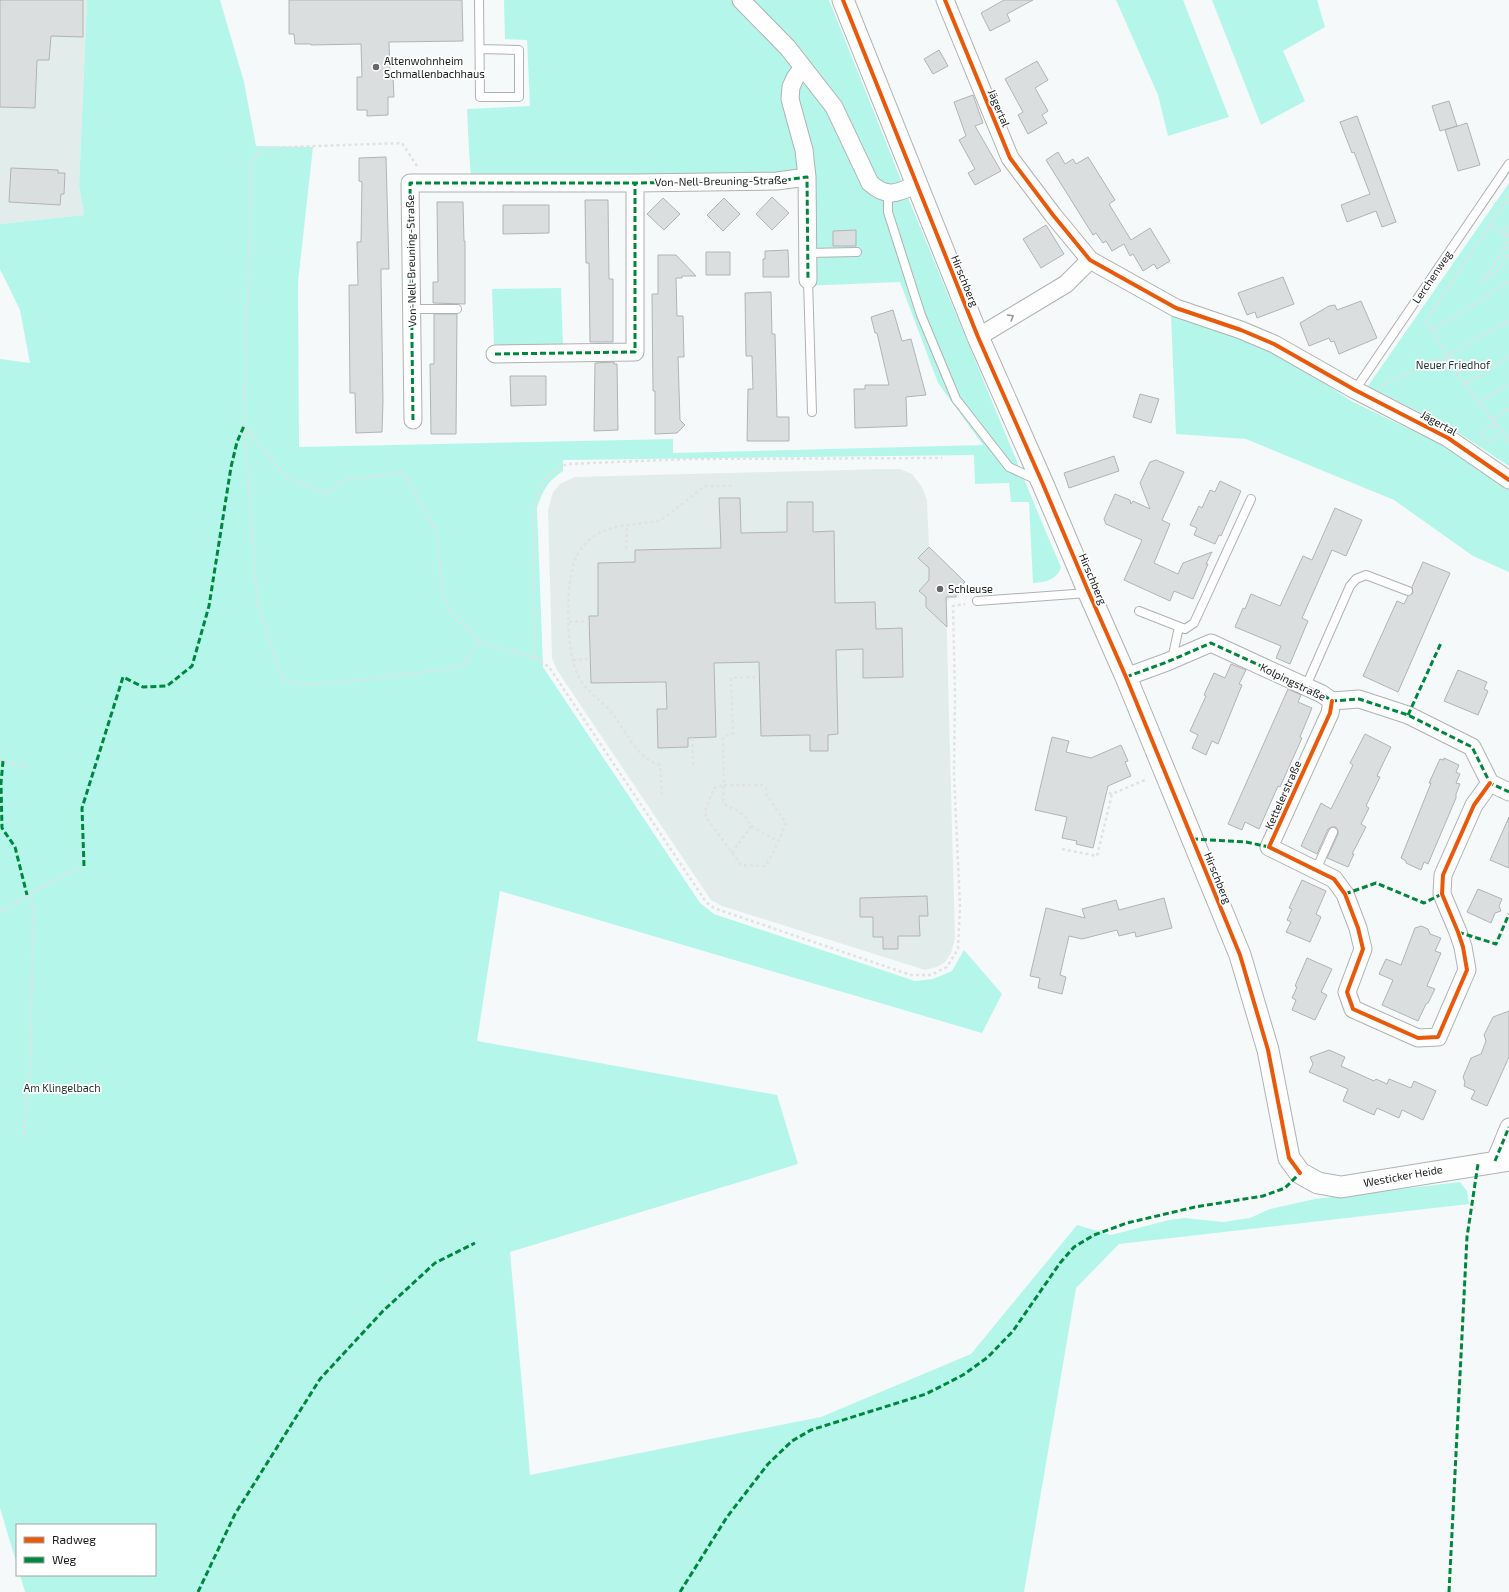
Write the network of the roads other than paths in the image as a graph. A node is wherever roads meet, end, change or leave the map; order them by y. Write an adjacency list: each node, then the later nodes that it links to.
1 (479, 0): 5 (lane)
2 (742, 0): 6 (street)
3 (843, 0): 10 (street, Hirschberg)
4 (945, 1): 14 (street, Jägertal)
5 (480, 49): 5 (lane)
6 (803, 68): 8 (street); 11 (street)
7 (1509, 164): 20 (lane, Lerchenweg)
8 (807, 177): 9 (street, Von-Nell-Breuning-Straße); 13 (street)
9 (635, 183): 16 (street, Von-Nell-Breuning-Straße); 19 (street)
10 (917, 184): 11 (street); 18 (street, Hirschberg)
11 (888, 193): 24 (lane)
12 (857, 252): 13 (lane)
13 (808, 253): 15 (street)
14 (1090, 260): 18 (street, one-way to 14); 20 (street, Jägertal)
15 (808, 280): 21 (lane)
16 (412, 309): 17 (lane); 22 (street, Von-Nell-Breuning-Straße)
17 (457, 309)
18 (978, 337): 24 (street, Hirschberg)
19 (495, 354)
20 (1360, 392): 23 (street, Jägertal)
21 (812, 412)
22 (413, 420)
23 (1509, 480)
24 (1042, 482): 27 (street, Hirschberg)
25 (1251, 499): 30 (lane)
26 (1408, 590): 33 (lane)
27 (1089, 593): 28 (lane); 32 (street, Hirschberg)
28 (977, 601)
29 (1139, 611): 30 (lane)
30 (1179, 627): 31 (lane)
31 (1172, 660): 32 (street, Kolpingstraße); 33 (street, Kolpingstraße)
32 (1126, 677): 41 (street, Hirschberg)
33 (1306, 686): 34 (street, Kolpingstraße)
34 (1332, 701): 35 (street, Kolpingstraße); 38 (street, Kettelerstraße)
35 (1490, 783): 36 (street); 38 (street, Kettelerstraße)
36 (1509, 792)
37 (1333, 832): 38 (lane)
38 (1316, 870)
39 (1509, 1127): 40 (street)
40 (1502, 1160): 41 (street, Westicker Heide)
41 (1300, 1173)

